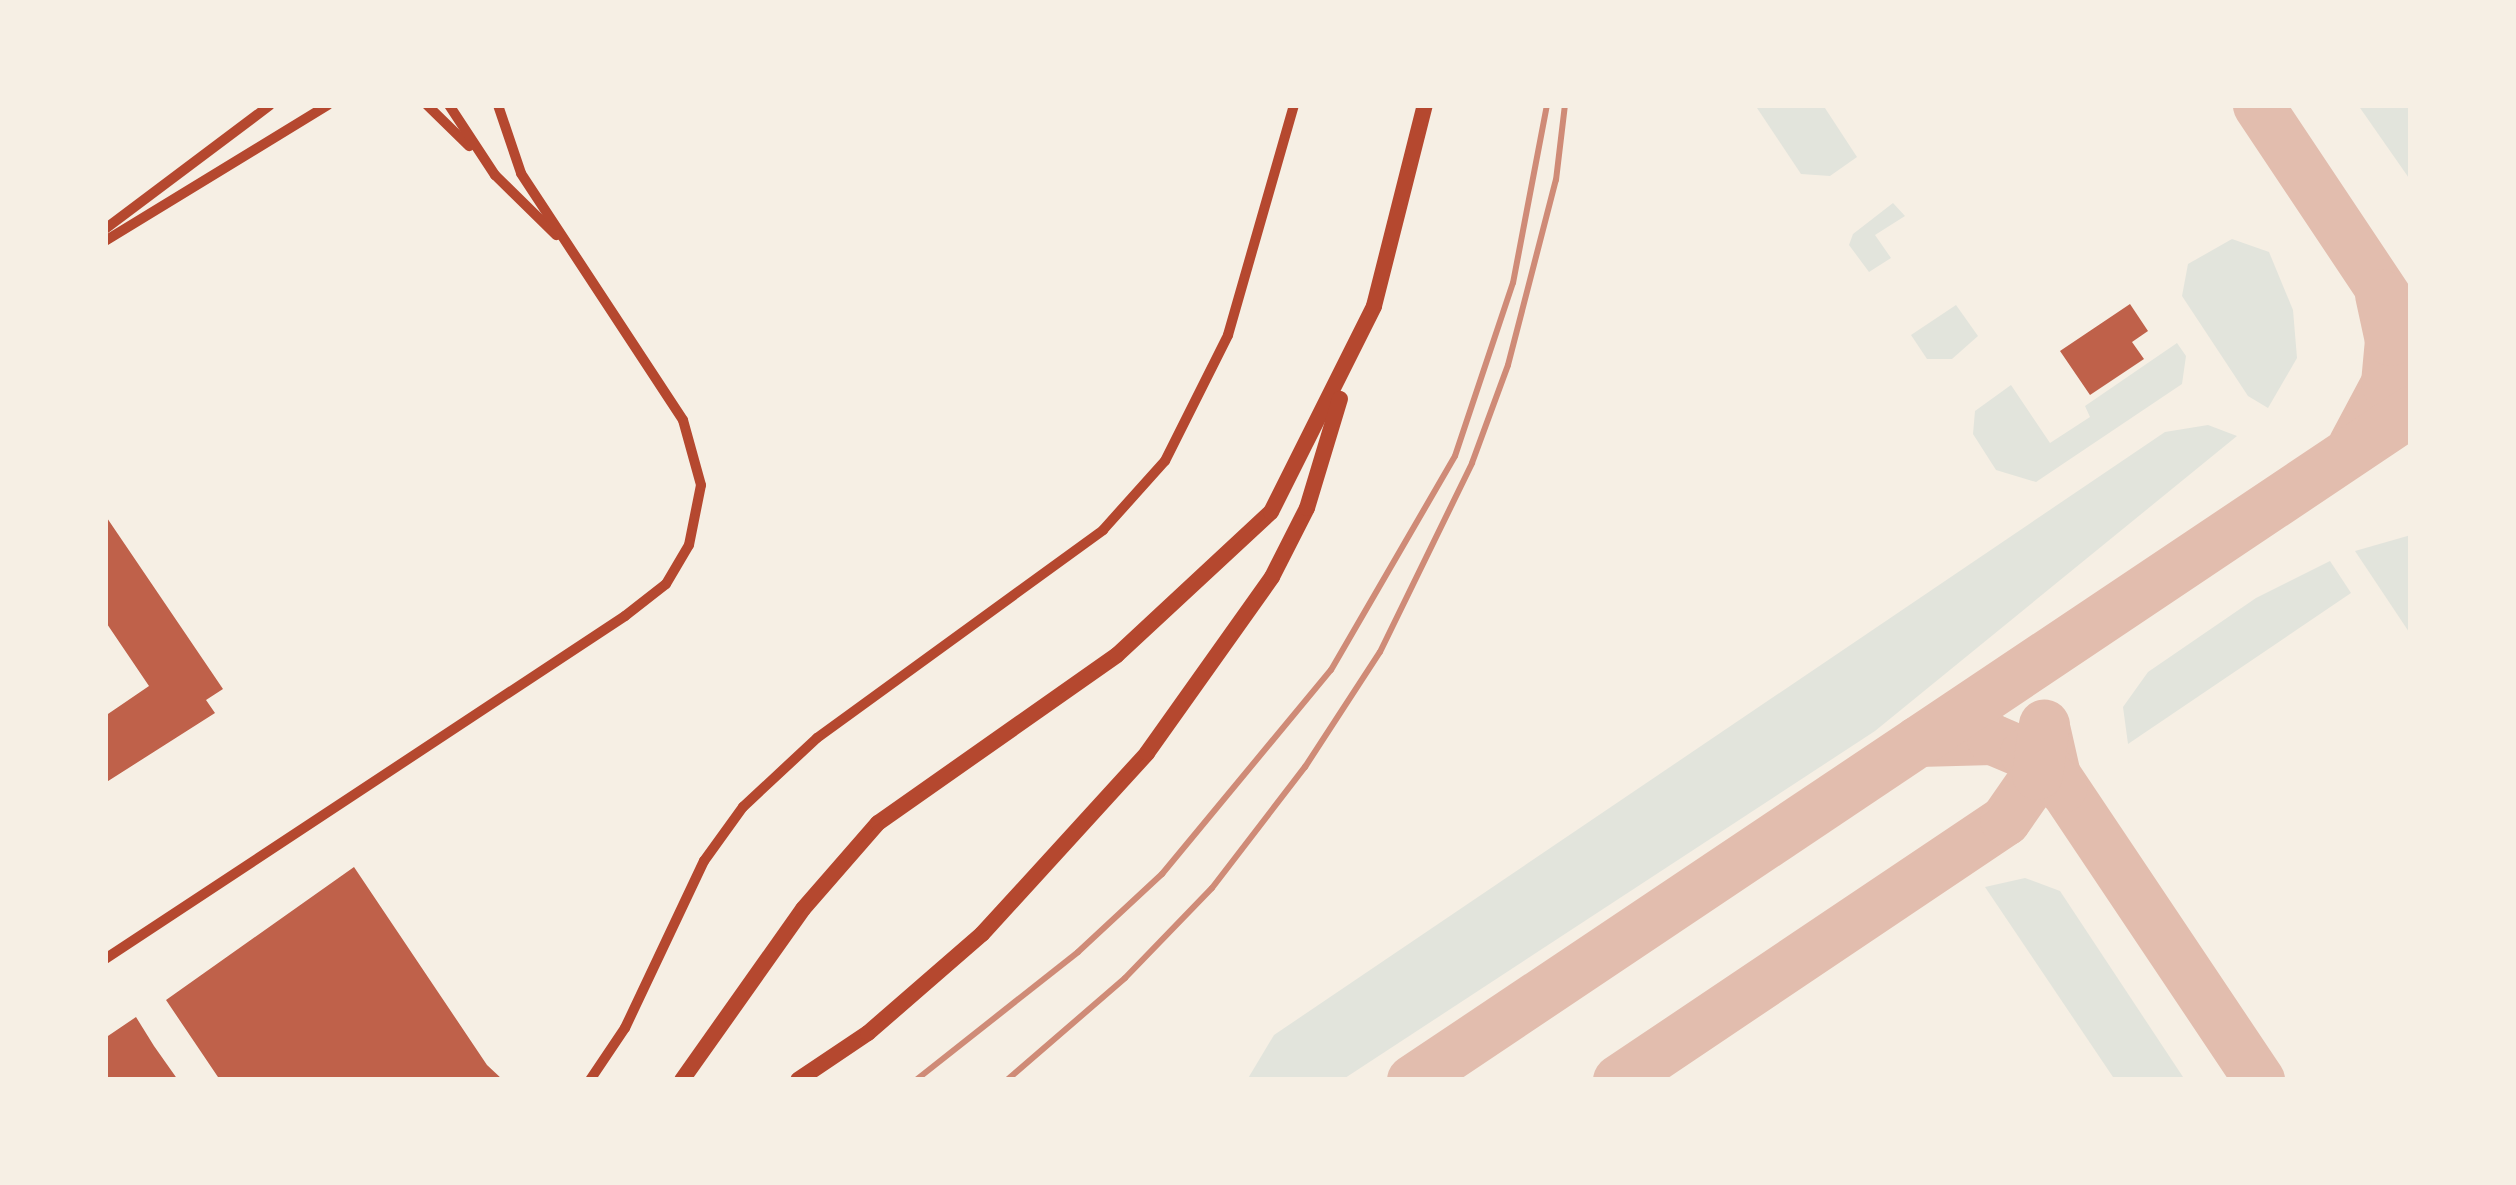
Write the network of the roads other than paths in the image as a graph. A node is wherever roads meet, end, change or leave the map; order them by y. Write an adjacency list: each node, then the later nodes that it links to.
1 (270, 105): 9 (street)
2 (328, 105): 10 (street)
3 (427, 105): 8 (street)
4 (449, 105): 8 (street)
5 (498, 105): 11 (street)
6 (1294, 105): 14 (street)
7 (1425, 105): 12 (main road)
8 (494, 175): 11 (street)
9 (105, 229)
10 (105, 241)
11 (572, 250): 13 (street)
12 (1347, 375): 15 (main road); 16 (main road)
13 (105, 959)
14 (590, 1080)
15 (682, 1080)
16 (798, 1080)

